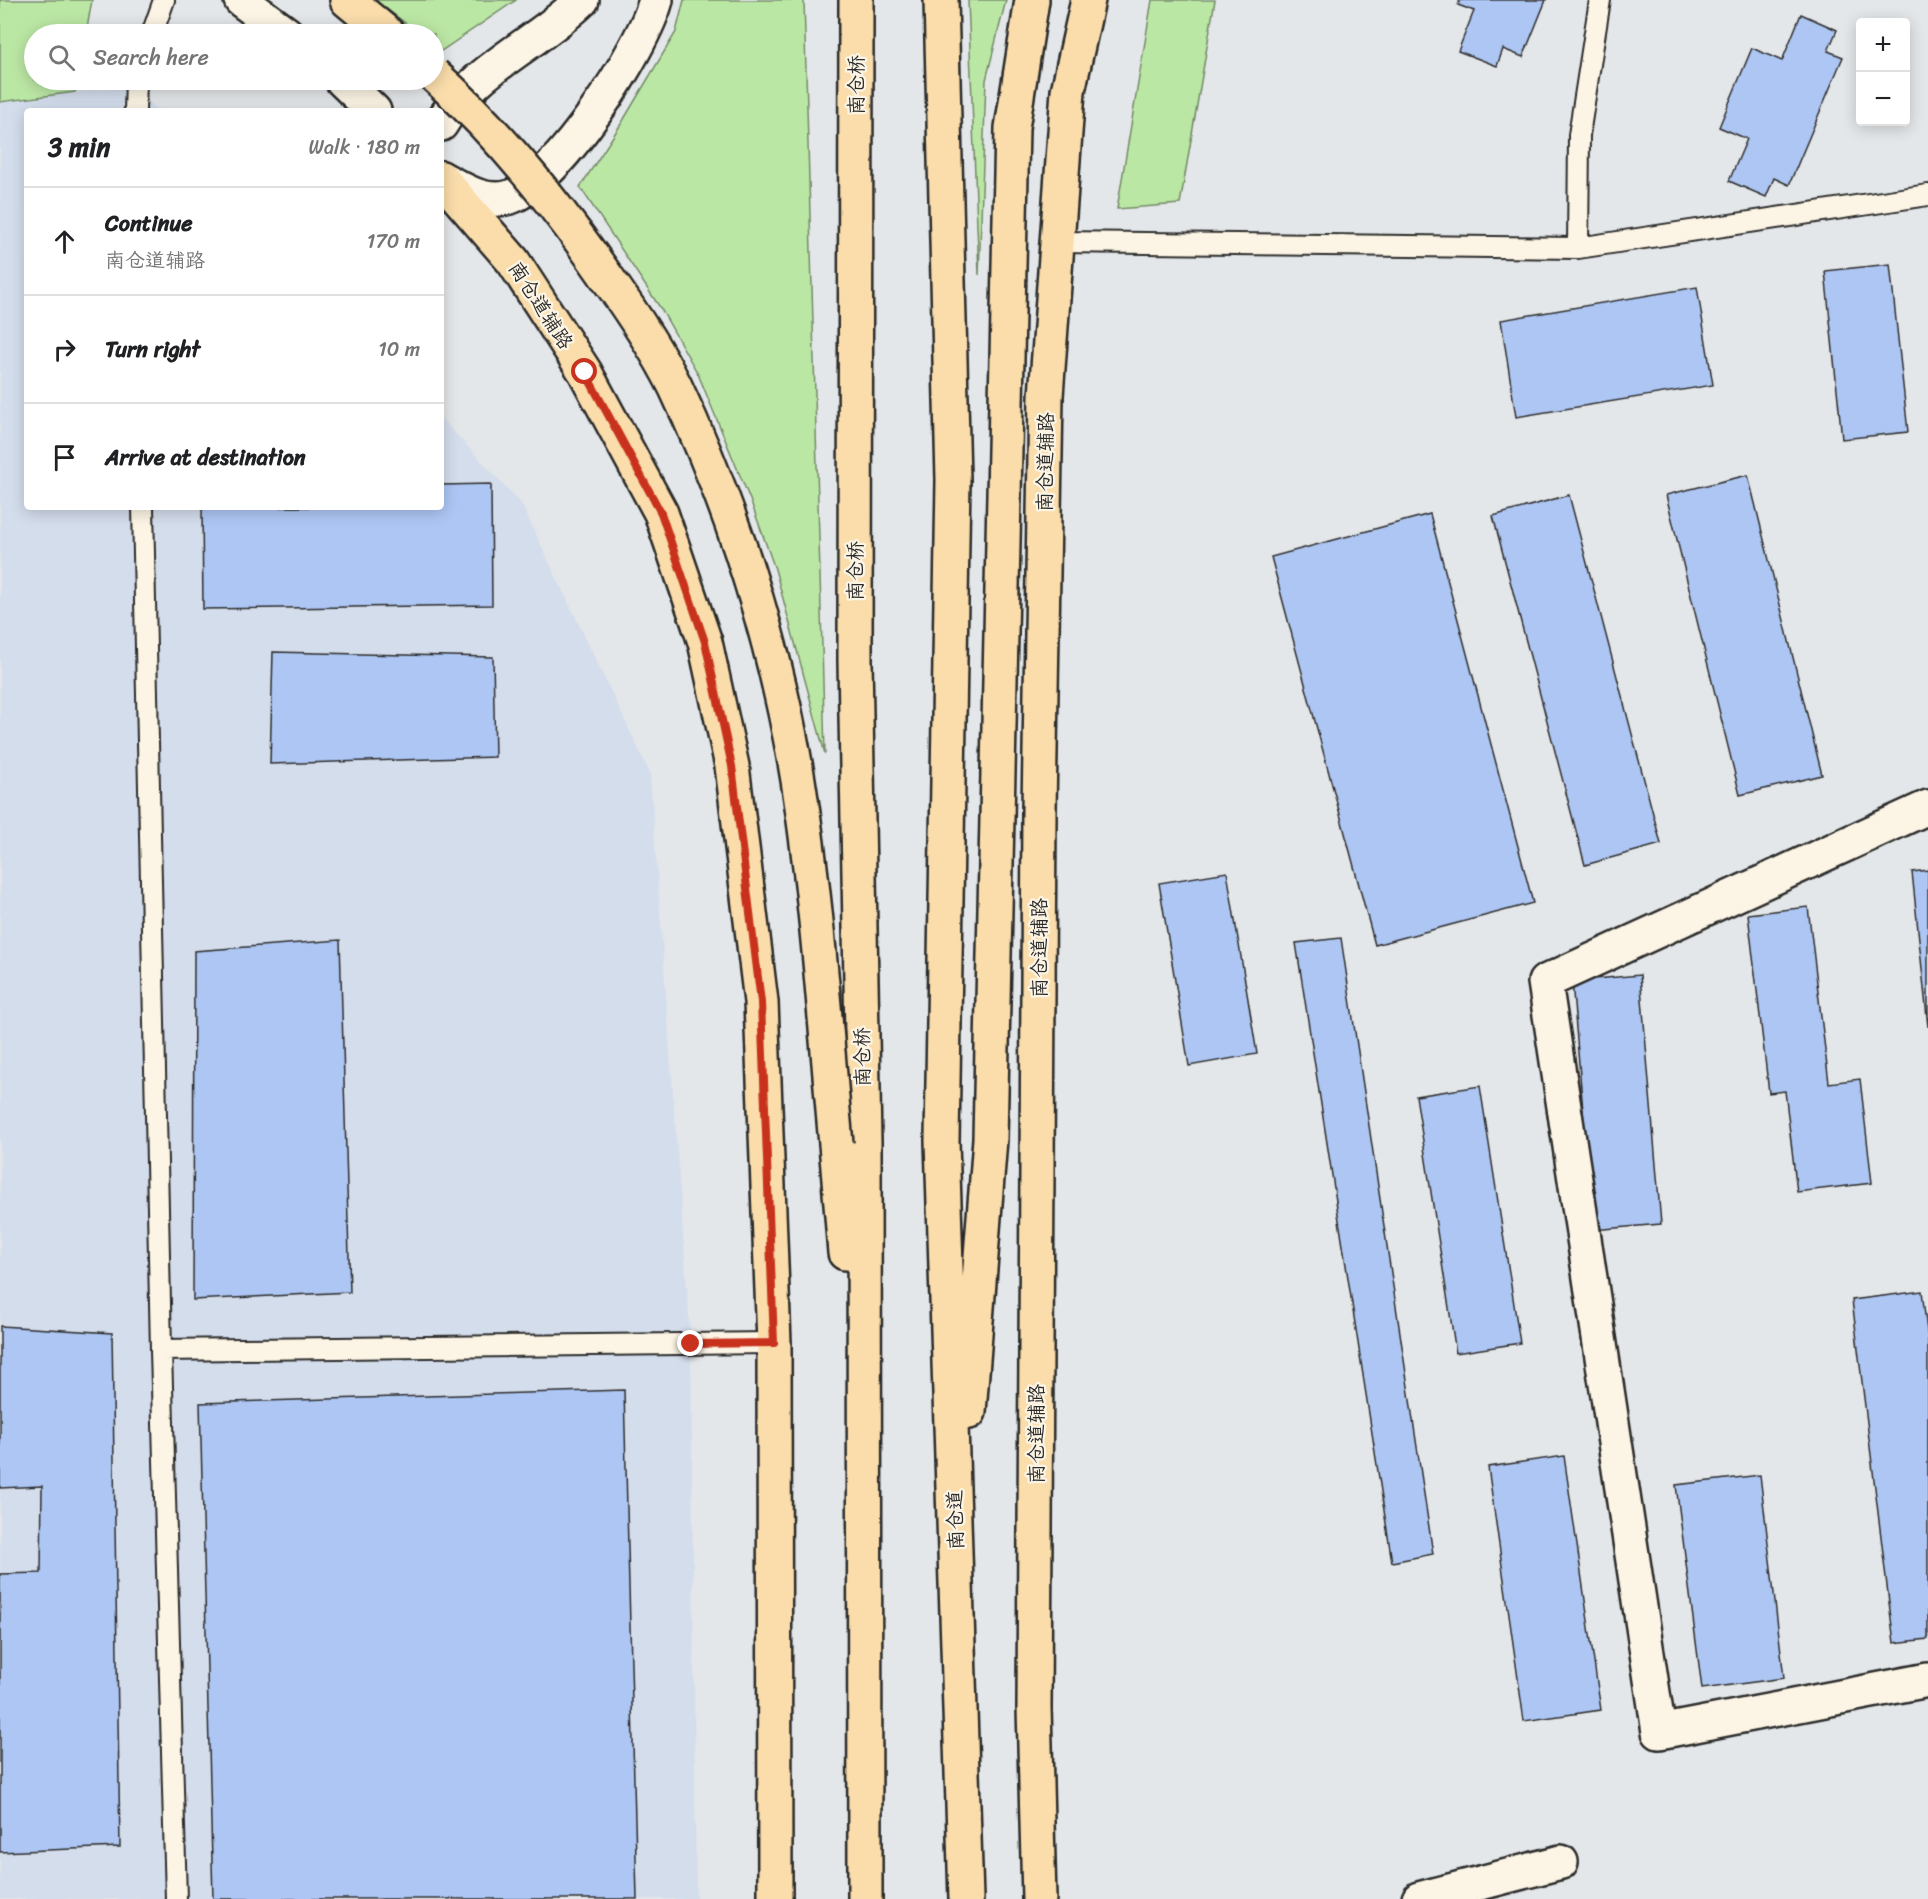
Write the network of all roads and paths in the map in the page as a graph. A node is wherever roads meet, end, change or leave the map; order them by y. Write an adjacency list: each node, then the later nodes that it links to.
1 (164, 0): 11 (lane)
2 (241, 0): 12 (street)
3 (347, 0): 13 (main road)
4 (582, 0): 19 (street)
5 (656, 0): 20 (street)
6 (856, 0): 27 (main road, 南仓桥)
7 (941, 0): 30 (main road, 南仓道)
8 (1032, 0): 30 (main road)
9 (1088, 0): 23 (main road, 南仓道辅路)
10 (1600, 0): 24 (lane)
11 (156, 24)
12 (273, 24)
13 (376, 24)
14 (444, 85): 27 (main road, bridge)
15 (136, 90): 17 (lane)
16 (352, 90): 18 (street)
17 (135, 108)
18 (371, 108)
19 (444, 119)
20 (444, 180)
21 (444, 181): 28 (main road, 南仓道辅路)
22 (1928, 195): 24 (lane)
23 (1057, 242): 24 (lane); 37 (main road, 南仓道辅路)
24 (1578, 248)
25 (143, 510): 29 (lane)
26 (1928, 807): 31 (street)
27 (850, 1143): 35 (main road)
28 (774, 1343): 29 (lane); 34 (main road, 南仓道辅路)
29 (161, 1350): 33 (lane)
30 (957, 1578): 36 (main road, 南仓道)
31 (1928, 1680)
32 (1561, 1862): 38 (street)
33 (176, 1899)
34 (775, 1899)
35 (865, 1899)
36 (966, 1899)
37 (1039, 1899)
38 (1419, 1899)

